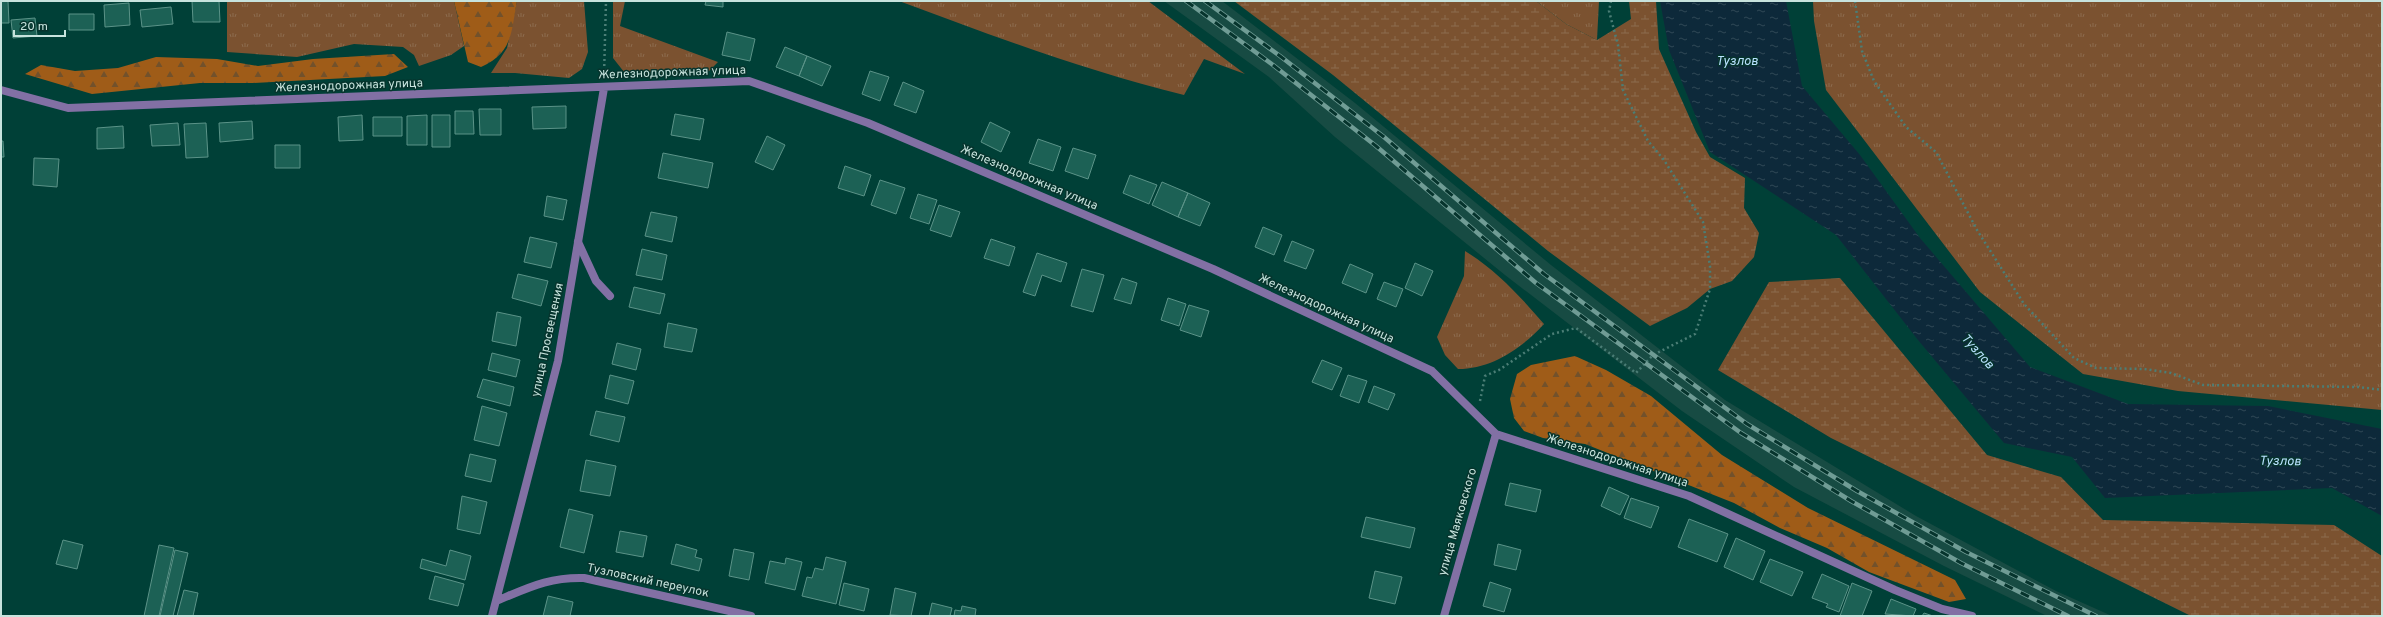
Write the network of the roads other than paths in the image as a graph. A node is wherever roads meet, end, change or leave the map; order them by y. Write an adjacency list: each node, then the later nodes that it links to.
1 (604, 88): 2 (street, Железнодорожная улица); 3 (street, улица Просвещения); 5 (street, Железнодорожная улица)
2 (1, 90)
3 (578, 242): 4 (street); 6 (street, улица Просвещения)
4 (610, 296)
5 (1496, 434): 9 (street, улица Маяковского); 10 (street, Железнодорожная улица)
6 (496, 601): 7 (street, улица Просвещения); 8 (street, Тузловский переулок)
7 (492, 616)
8 (751, 616)
9 (1444, 616)
10 (1972, 616)

